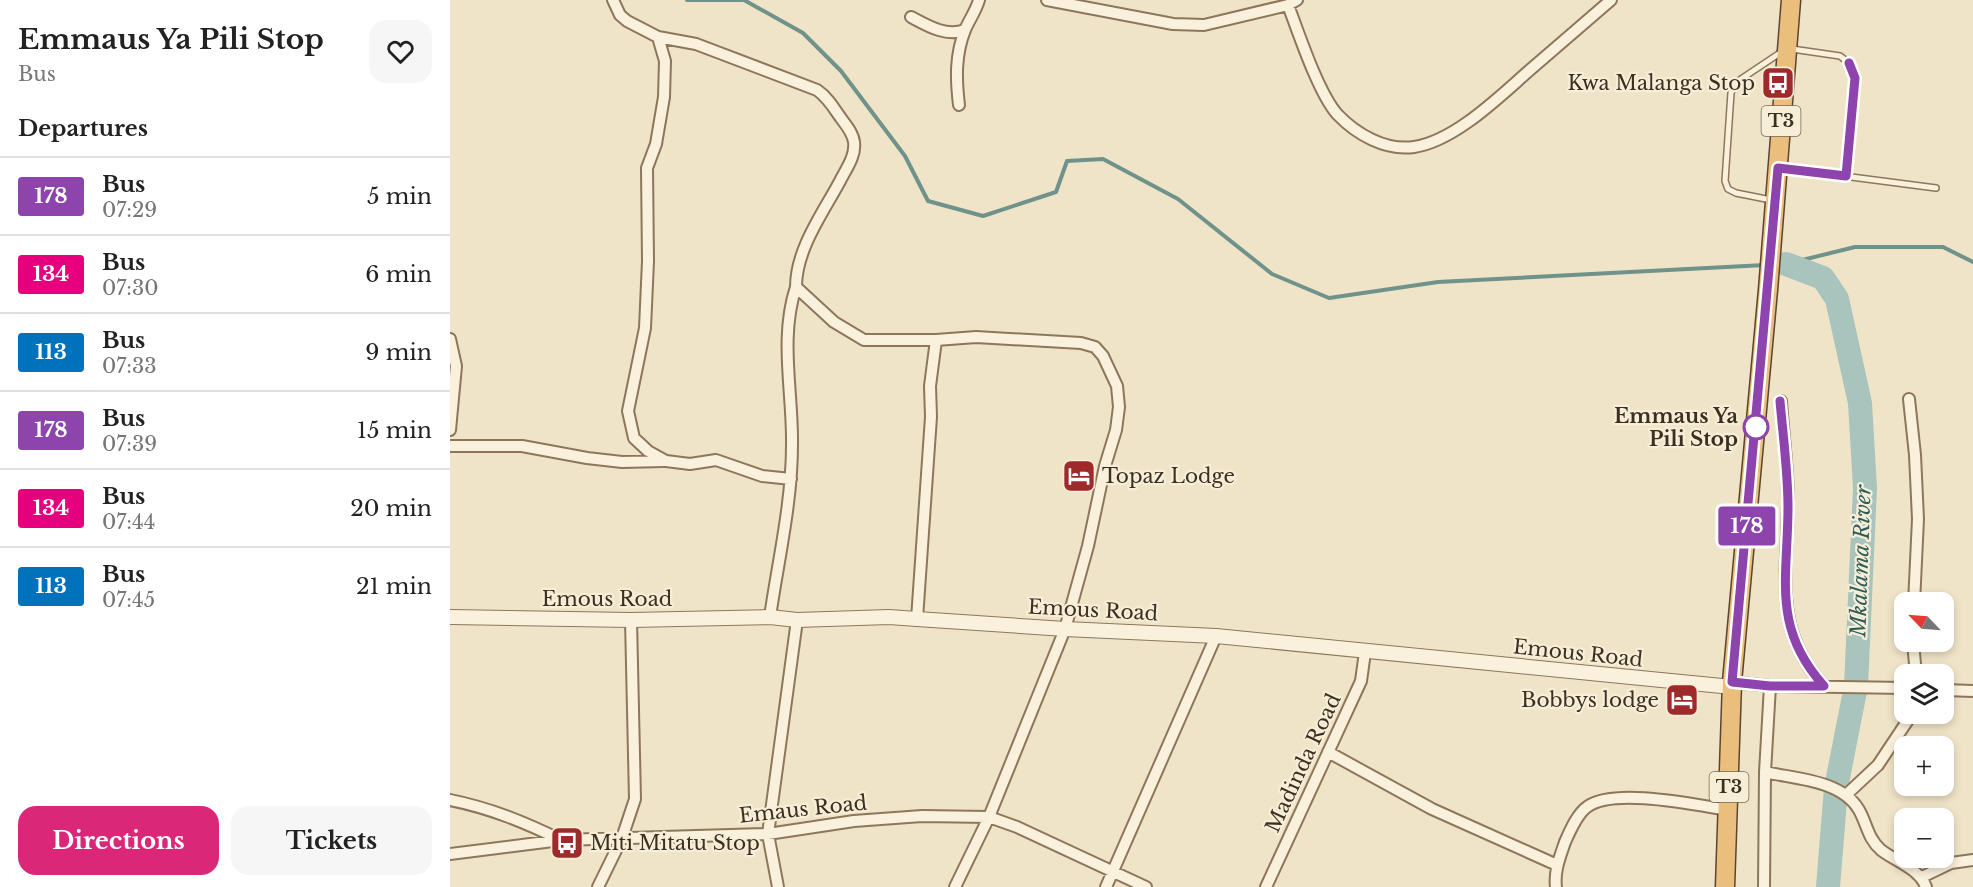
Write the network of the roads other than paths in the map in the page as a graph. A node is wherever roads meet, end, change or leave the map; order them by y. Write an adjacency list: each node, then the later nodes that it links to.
1 (613, 0): 9 (street)
2 (978, 0): 8 (street)
3 (1047, 0): 6 (street)
4 (1611, 0): 6 (street)
5 (1791, 0): 10 (highway, T3)
6 (1292, 3)
7 (911, 17): 8 (street)
8 (965, 30): 11 (street)
9 (658, 37): 16 (street); 23 (street)
10 (1787, 48): 12 (highway, T3); 13 (lane); 15 (lane)
11 (959, 105)
12 (1778, 168): 13 (lane); 15 (highway, T3)
13 (1846, 176): 14 (lane)
14 (1936, 188)
15 (1775, 201): 34 (highway, T3)
16 (796, 287): 18 (street); 24 (street)
17 (450, 339): 21 (street)
18 (936, 340): 28 (street); 31 (street)
19 (1909, 399): 25 (street)
20 (1780, 401): 36 (street)
21 (450, 430)
22 (450, 446): 23 (street)
23 (666, 461): 24 (street)
24 (791, 479): 27 (street)
25 (1915, 592)
26 (450, 617): 29 (street, Emous Road)
27 (770, 617): 29 (street, Emous Road); 30 (street, Emous Road)
28 (917, 619): 30 (street, Emous Road); 31 (street, Emous Road)
29 (631, 620): 48 (street)
30 (796, 620): 47 (street)
31 (1065, 629): 32 (street, Emous Road); 46 (street)
32 (1216, 636): 33 (street, Emous Road); 53 (street)
33 (1365, 652): 34 (street, Emous Road); 41 (street, Madinda Road)
34 (1732, 685): 35 (street); 45 (highway, T3)
35 (1770, 686): 36 (street); 42 (street)
36 (1824, 686): 37 (street)
37 (1894, 688)
38 (1954, 690): 39 (street)
39 (1973, 691)
40 (1905, 724): 43 (street)
41 (1328, 752): 52 (street); 60 (street, Madinda Road)
42 (1765, 772): 43 (street); 63 (street)
43 (1847, 794): 54 (street)
44 (450, 800): 49 (street)
45 (1728, 810): 52 (street); 62 (highway, T3)
46 (989, 817): 47 (street, Emaus Road); 53 (street, Emaus Road); 57 (street)
47 (768, 834): 48 (street, Emaus Road); 56 (street)
48 (622, 838): 49 (street, Emaus Road); 55 (street)
49 (561, 840): 50 (street, Emaus Road)
50 (450, 854)
51 (1973, 860): 54 (street)
52 (1557, 865): 61 (street)
53 (1113, 872): 58 (street); 59 (street, Emaus Road)
54 (1924, 882)
55 (598, 887)
56 (778, 887)
57 (955, 887)
58 (1106, 887)
59 (1146, 887)
60 (1266, 887)
61 (1556, 887)
62 (1725, 887)
63 (1764, 887)

